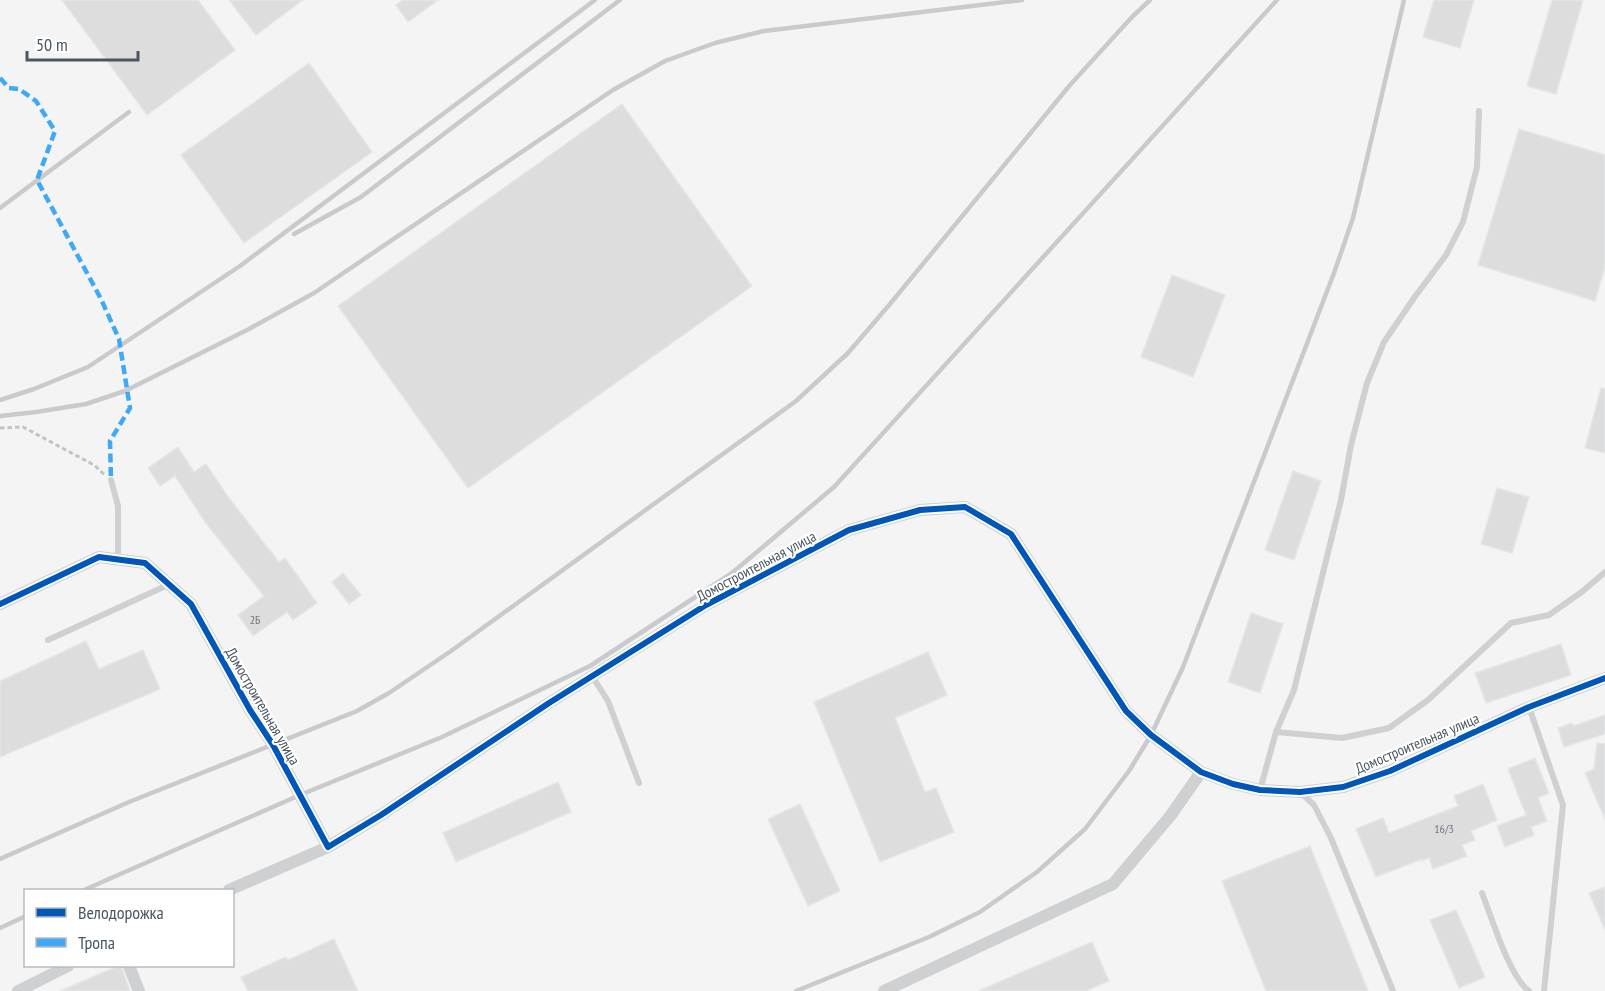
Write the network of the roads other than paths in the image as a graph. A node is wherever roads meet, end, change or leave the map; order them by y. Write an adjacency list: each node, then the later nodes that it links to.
1 (1479, 111): 11 (lane)
2 (111, 480): 3 (lane)
3 (118, 560): 5 (street, Домостроительная улица); 6 (street, Домостроительная улица)
4 (1605, 572): 11 (lane)
5 (170, 584): 7 (lane); 16 (street, Домостроительная улица)
6 (0, 604)
7 (48, 640)
8 (592, 676): 12 (street, Домостроительная улица); 13 (lane); 16 (street, Домостроительная улица)
9 (1605, 678): 10 (street, Домостроительная улица)
10 (1529, 707): 15 (street, Домостроительная улица); 26 (lane)
11 (1276, 732): 14 (lane)
12 (1201, 772): 14 (street, Домостроительная улица); 23 (street)
13 (639, 783)
14 (1260, 790): 15 (street, Домостроительная улица)
15 (1300, 792): 24 (lane)
16 (328, 847): 17 (street)
17 (234, 889)
18 (1482, 894): 25 (lane)
19 (66, 967): 21 (street)
20 (129, 967): 22 (street)
21 (18, 991)
22 (139, 991)
23 (884, 991)
24 (1393, 991)
25 (1529, 991)
26 (1544, 991)

